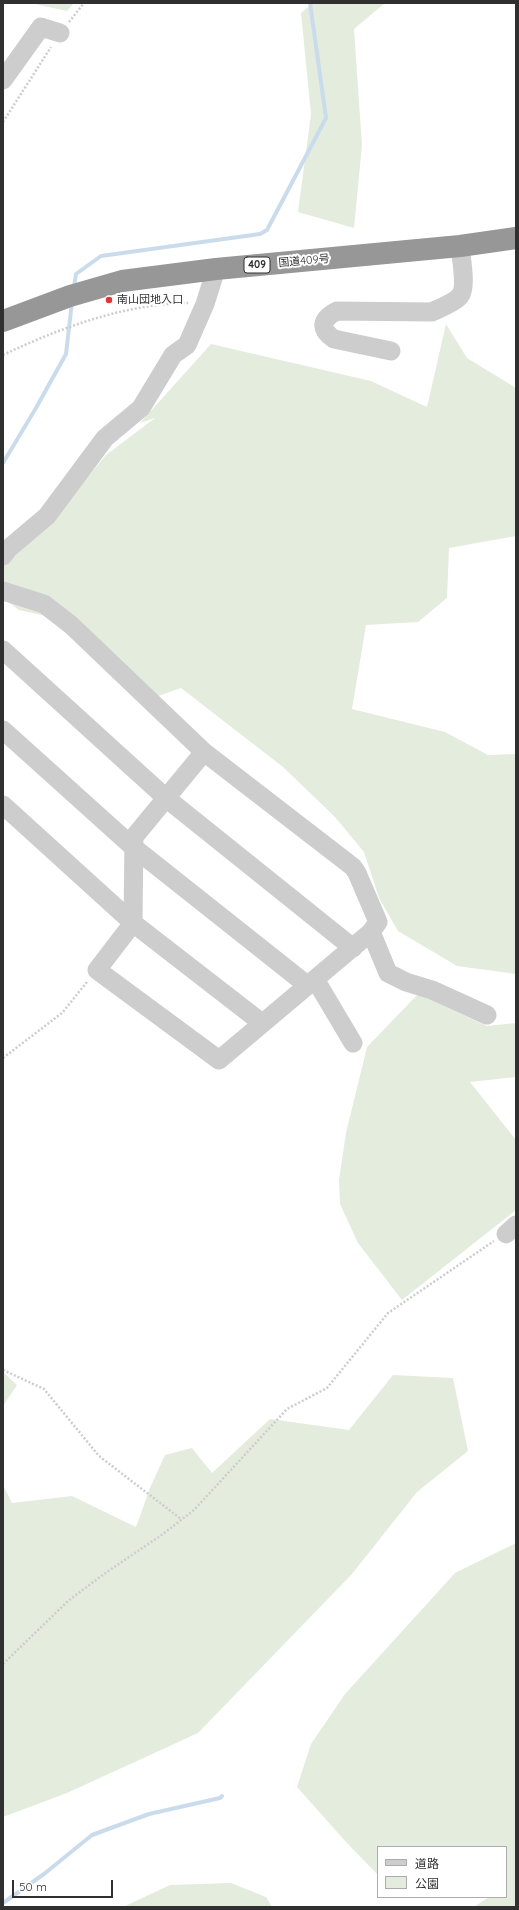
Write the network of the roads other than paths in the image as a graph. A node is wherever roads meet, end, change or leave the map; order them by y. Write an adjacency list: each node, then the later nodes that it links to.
1 (60, 33): 2 (street)
2 (3, 80)
3 (516, 238): 4 (highway, 国道409号 / 409)
4 (460, 246): 5 (highway, 国道409号 / 409); 7 (street)
5 (216, 269): 6 (highway, 国道409号 / 409); 8 (street)
6 (3, 321)
7 (391, 351)
8 (3, 556)
9 (3, 591): 12 (street)
10 (3, 650): 13 (street)
11 (3, 730): 15 (street)
12 (204, 752): 13 (street); 17 (street)
13 (166, 798): 15 (street); 18 (street)
14 (3, 805): 16 (street)
15 (133, 847): 16 (street); 19 (street)
16 (133, 923): 21 (street); 21 (street)
17 (371, 932): 18 (street); 20 (street)
18 (353, 948): 19 (street)
19 (311, 982): 21 (street); 22 (street)
20 (487, 1015)
21 (262, 1024)
22 (353, 1043)

